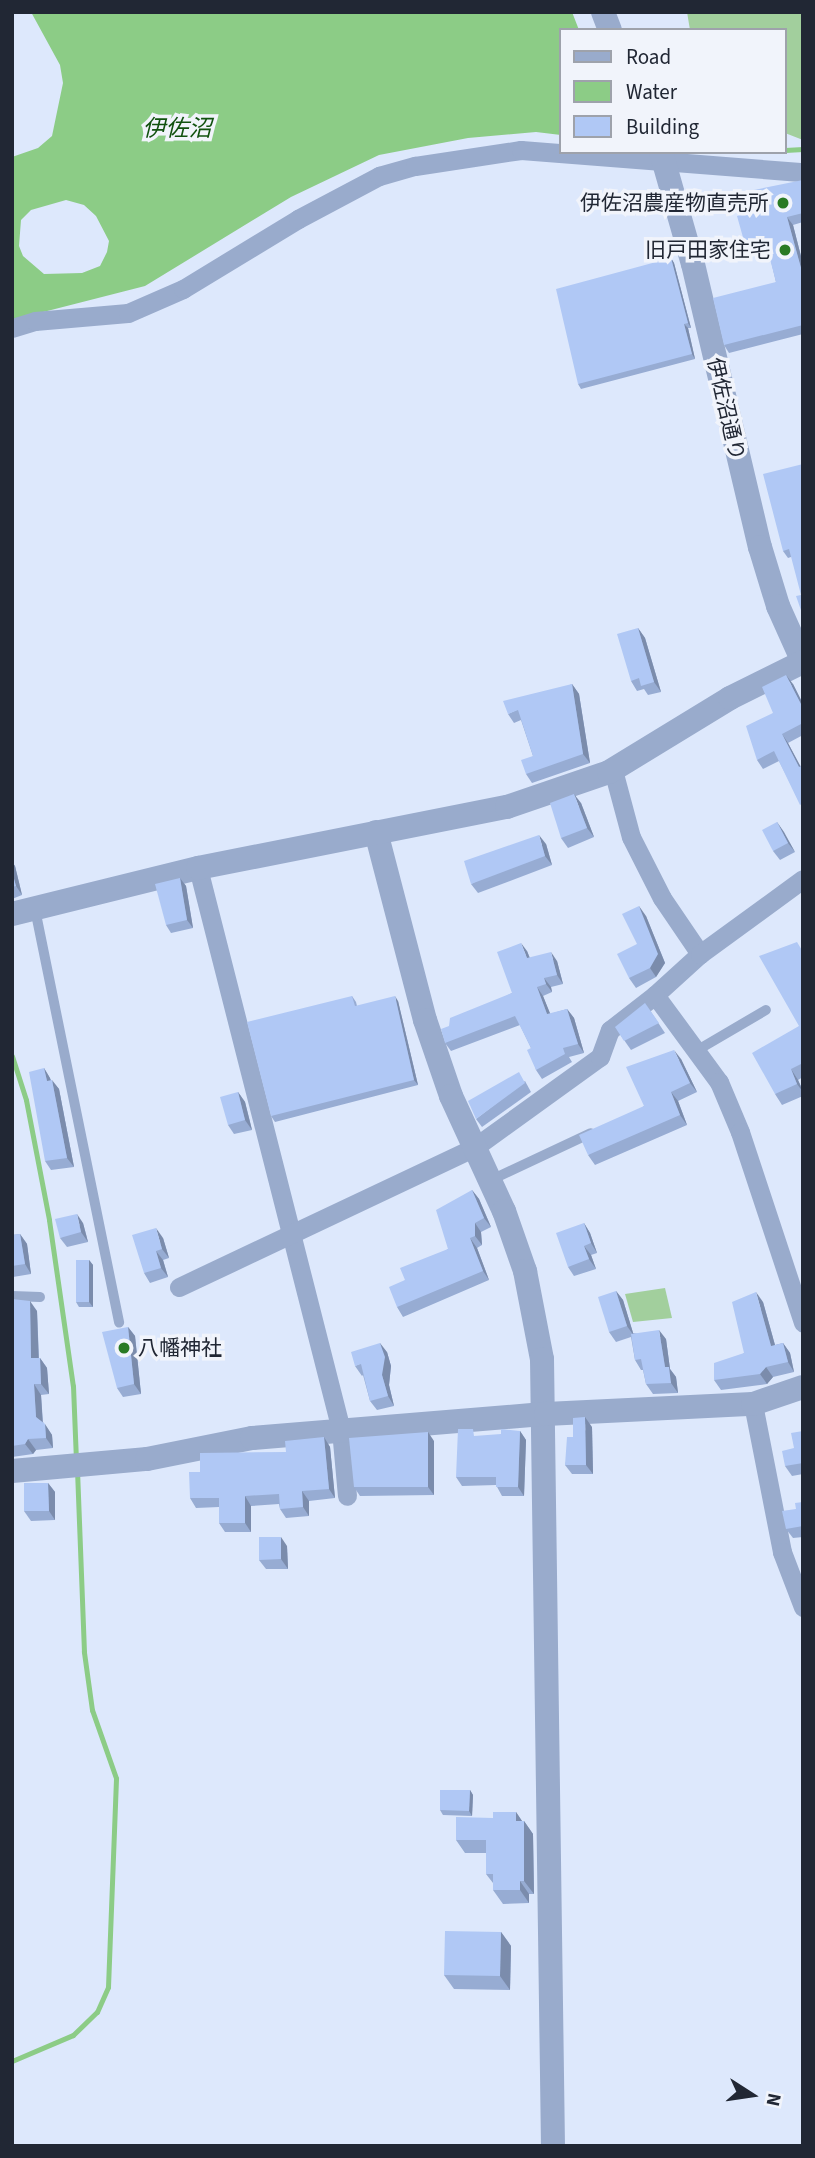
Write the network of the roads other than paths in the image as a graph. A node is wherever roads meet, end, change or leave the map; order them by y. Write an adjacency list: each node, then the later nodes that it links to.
1 (560, 152): 5 (street)
2 (602, 154): 3 (street)
3 (663, 157): 4 (street); 6 (street, 伊佐沼通り)
4 (803, 172)
5 (12, 328)
6 (803, 662): 7 (street)
7 (613, 770): 8 (street); 12 (street)
8 (376, 832): 9 (street); 17 (street)
9 (198, 868): 11 (street); 19 (street)
10 (803, 879): 12 (street)
11 (24, 911): 23 (lane)
12 (700, 954): 13 (street)
13 (655, 995): 15 (street); 17 (street)
14 (766, 1010): 15 (lane)
15 (696, 1052): 24 (street)
16 (601, 1128): 18 (lane)
17 (475, 1147): 18 (street); 19 (street)
18 (490, 1181): 27 (street)
19 (289, 1235): 20 (street); 28 (street)
20 (179, 1287)
21 (12, 1296): 22 (lane)
22 (40, 1297)
23 (119, 1323)
24 (803, 1323)
25 (803, 1387): 26 (street)
26 (753, 1404): 27 (street); 31 (street)
27 (546, 1414): 28 (street); 32 (street)
28 (341, 1430): 29 (street); 30 (street)
29 (12, 1471)
30 (347, 1496)
31 (803, 1607)
32 (553, 2146)

